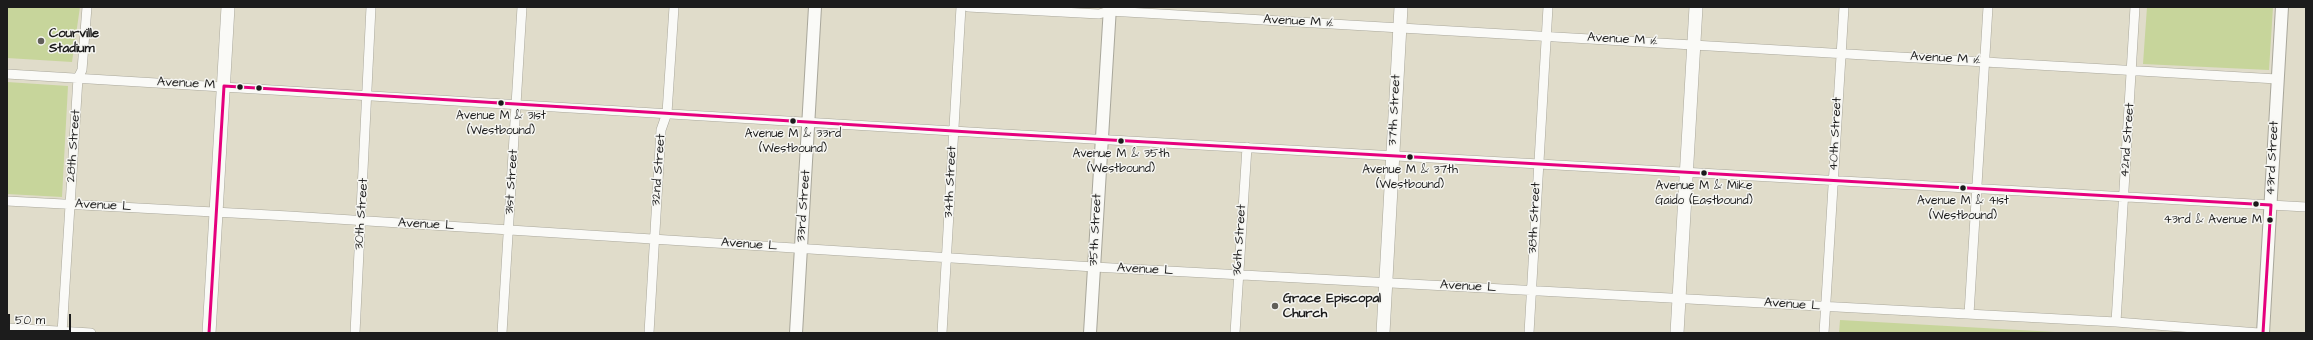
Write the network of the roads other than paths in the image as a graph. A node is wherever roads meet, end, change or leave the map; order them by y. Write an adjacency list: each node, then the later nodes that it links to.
1 (87, 7): 24 (street, 28th Street)
2 (228, 7): 26 (main road)
3 (371, 7): 27 (street, 30th Street)
4 (522, 7): 28 (street, 31st Street)
5 (674, 7): 29 (street, 32nd Street)
6 (815, 7): 30 (street, 33rd Street)
7 (961, 7): 31 (street, 34th Street)
8 (968, 7): 16 (street, Avenue M ½)
9 (1401, 7): 17 (main road, 37th Street)
10 (1548, 7): 18 (street, 38th Street)
11 (1696, 7): 19 (main road)
12 (1844, 7): 20 (street, 40th Street)
13 (1988, 7): 21 (street)
14 (2135, 7): 22 (street, 42nd Street)
15 (2282, 7): 25 (street, 43rd Street)
16 (1109, 9): 17 (street, Avenue M ½); 32 (street, 35th Street)
17 (1400, 28): 18 (street, Avenue M ½); 34 (main road, 37th Street)
18 (1546, 36): 19 (street, Avenue M ½); 35 (street, 38th Street)
19 (1694, 44): 20 (street, Avenue M ½); 36 (main road)
20 (1841, 53): 21 (street, Avenue M ½); 37 (street, 40th Street)
21 (1985, 61): 22 (street, Avenue M ½); 38 (street)
22 (2132, 69): 25 (street, Avenue M ½); 39 (street, 42nd Street)
23 (7, 74): 24 (street, Avenue M)
24 (78, 78): 26 (street, Avenue M); 41 (street, 28th Street)
25 (2278, 79): 42 (street, 43rd Street)
26 (224, 86): 27 (street, Avenue M); 44 (main road)
27 (368, 94): 28 (street, Avenue M); 45 (street, 30th Street)
28 (516, 104): 29 (street, Avenue M); 46 (street, 31st Street)
29 (667, 113): 30 (street, Avenue M); 47 (street, 32nd Street)
30 (809, 122): 31 (street, Avenue M); 48 (street, 33rd Street)
31 (954, 131): 32 (street, Avenue M); 49 (street, 34th Street)
32 (1102, 140): 33 (street, Avenue M); 50 (street, 35th Street)
33 (1247, 147): 34 (street, Avenue M); 51 (street, 36th Street)
34 (1393, 155): 35 (street, Avenue M); 52 (main road, 37th Street)
35 (1539, 164): 36 (street, Avenue M); 53 (street, 38th Street)
36 (1686, 173): 37 (street, Avenue M); 54 (main road)
37 (1833, 181): 38 (street, Avenue M); 55 (street, 40th Street)
38 (1977, 189): 39 (street, Avenue M); 56 (street)
39 (2124, 197): 42 (street, Avenue M); 57 (street, 42nd Street)
40 (7, 201): 41 (street, Avenue L)
41 (70, 204): 44 (street, Avenue L); 59 (street, 28th Street)
42 (2271, 205): 43 (street, Avenue M); 74 (street, 43rd Street)
43 (2306, 207)
44 (216, 212): 45 (street, Avenue L); 61 (main road)
45 (362, 221): 46 (street, Avenue L); 62 (street, 30th Street)
46 (509, 230): 47 (street, Avenue L); 63 (street, 31st Street)
47 (654, 239): 48 (street, Avenue L); 64 (street, 32nd Street)
48 (801, 248): 49 (street, Avenue L); 65 (street, 33rd Street)
49 (946, 257): 50 (street, Avenue L); 66 (street, 34th Street)
50 (1094, 267): 51 (street, Avenue L); 67 (street, 35th Street)
51 (1237, 275): 52 (street, Avenue L); 68 (street, 36th Street)
52 (1385, 282): 53 (street, Avenue L); 69 (main road, 37th Street)
53 (1531, 290): 54 (street, Avenue L); 70 (street, 38th Street)
54 (1679, 297): 55 (street, Avenue L); 71 (main road)
55 (1825, 307): 56 (street, Avenue L); 72 (street, 40th Street)
56 (1969, 314): 57 (street, Avenue L)
57 (2116, 322): 73 (street, Avenue L)
58 (7, 328): 59 (street)
59 (62, 332): 60 (street)
60 (91, 333)
61 (209, 333)
62 (355, 333)
63 (502, 333)
64 (649, 333)
65 (796, 333)
66 (942, 333)
67 (1090, 333)
68 (1235, 333)
69 (1382, 333)
70 (1529, 333)
71 (1676, 333)
72 (1824, 333)
73 (2259, 333)
74 (2264, 333)

